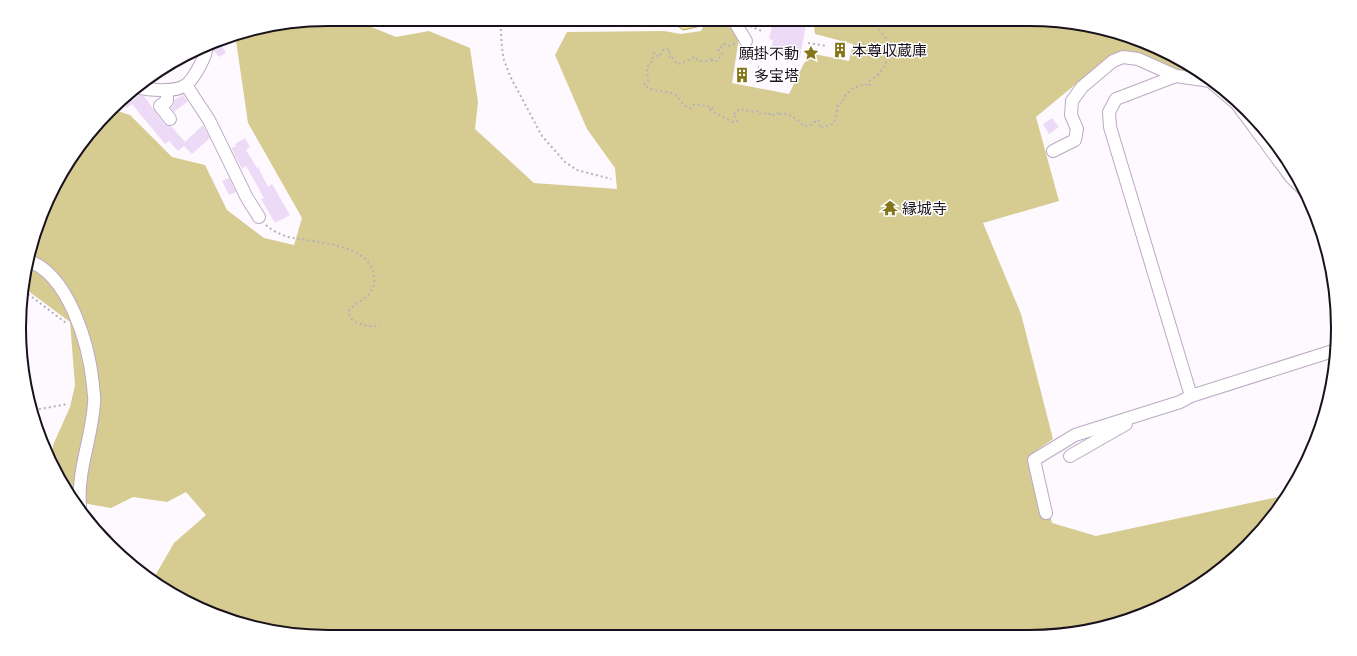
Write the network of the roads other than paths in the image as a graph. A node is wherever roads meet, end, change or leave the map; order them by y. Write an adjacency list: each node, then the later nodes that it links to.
1 (736, 26): 2 (street)
2 (742, 42)
3 (205, 52): 6 (street)
4 (1176, 76): 5 (street); 11 (street); 16 (street)
5 (1201, 80)
6 (186, 85): 8 (street); 13 (street)
7 (144, 88): 8 (street)
8 (167, 90): 9 (street)
9 (170, 119)
10 (1253, 125): 12 (street)
11 (1053, 151)
12 (1291, 177)
13 (259, 217)
14 (34, 262): 19 (street)
15 (1330, 352): 16 (street)
16 (1191, 396): 17 (street)
17 (1130, 417): 18 (street); 20 (street)
18 (1070, 456)
19 (80, 500)
20 (1046, 513)

